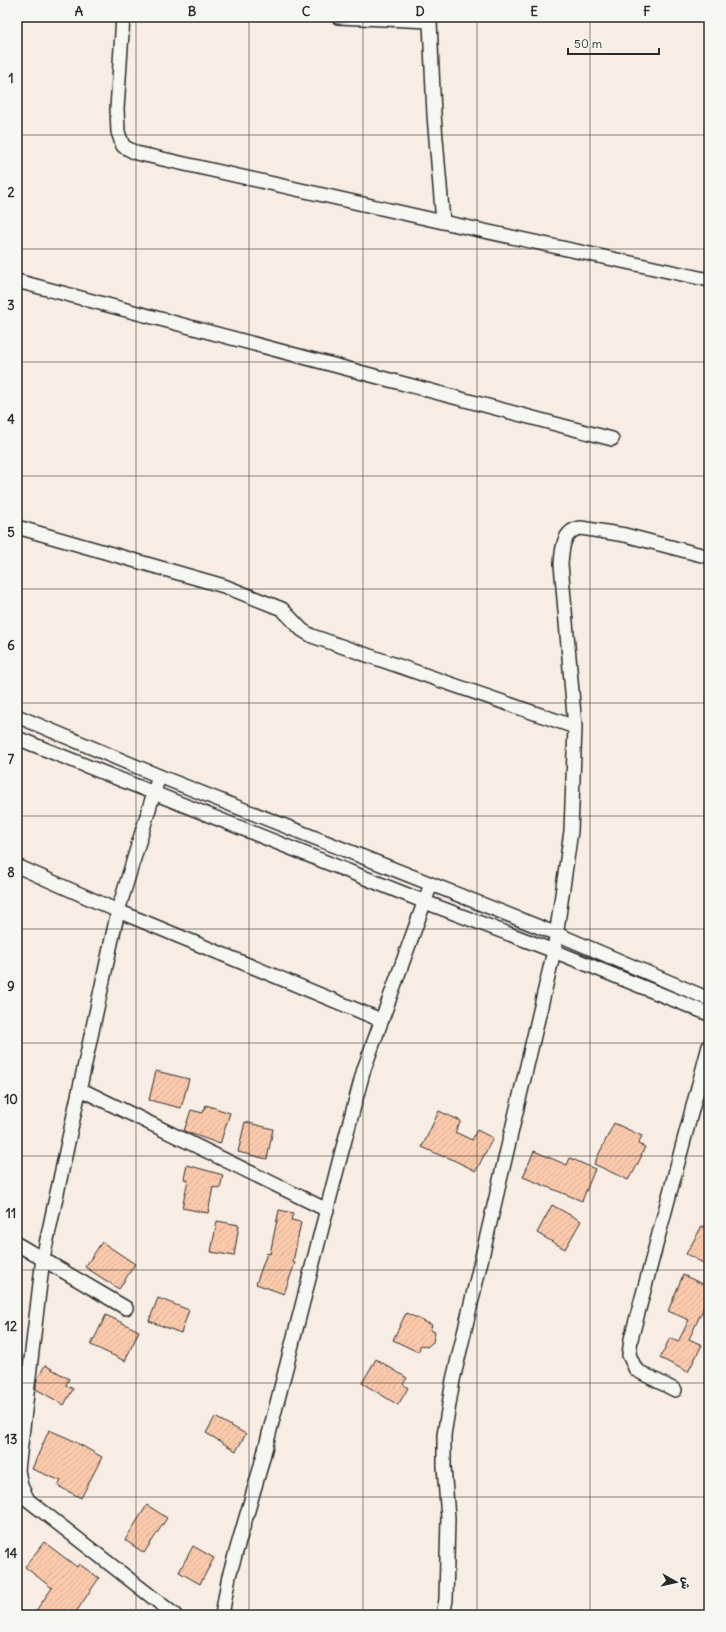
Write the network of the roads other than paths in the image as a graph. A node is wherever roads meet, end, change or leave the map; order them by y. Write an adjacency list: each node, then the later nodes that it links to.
1 (123, 17): 4 (street)
2 (339, 17): 3 (street)
3 (430, 19): 4 (street)
4 (443, 222): 5 (street)
5 (709, 280)
6 (17, 281): 7 (street)
7 (612, 439)
8 (17, 527): 11 (street)
9 (709, 557): 11 (street)
10 (17, 716): 13 (street)
11 (575, 727): 19 (street)
12 (17, 738): 14 (street)
13 (159, 776): 14 (street); 16 (street)
14 (155, 792): 17 (street); 18 (street)
15 (17, 866): 18 (street)
16 (431, 884): 17 (street); 19 (street)
17 (425, 902): 20 (street); 23 (street)
18 (118, 911): 23 (street); 25 (street)
19 (557, 934): 20 (street); 21 (street)
20 (554, 951): 22 (street); 33 (street)
21 (709, 999)
22 (709, 1014)
23 (381, 1020): 26 (street)
24 (709, 1046): 30 (street)
25 (80, 1089): 26 (street); 28 (street)
26 (327, 1210): 32 (street)
27 (17, 1244): 28 (street)
28 (43, 1258): 29 (street); 31 (street)
29 (126, 1308)
30 (675, 1390)
31 (175, 1615)
32 (222, 1615)
33 (443, 1615)

